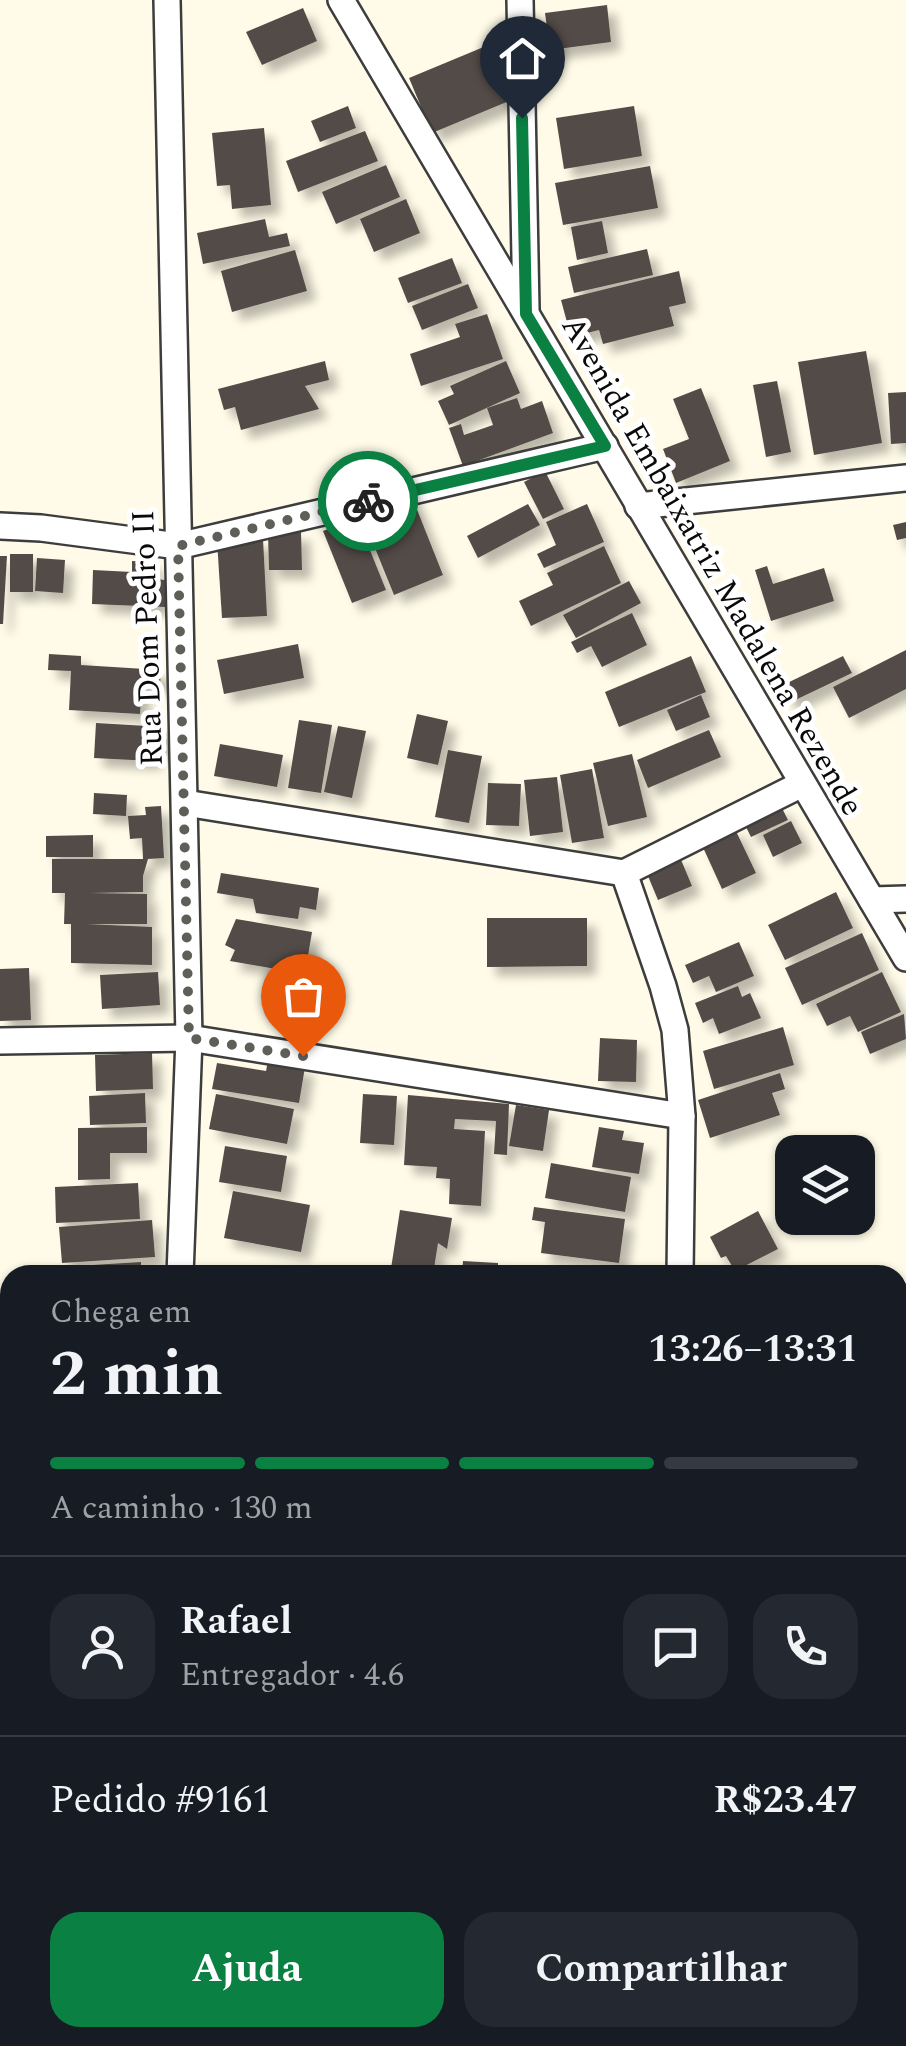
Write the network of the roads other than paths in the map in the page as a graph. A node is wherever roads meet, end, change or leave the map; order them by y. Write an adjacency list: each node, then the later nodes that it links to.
1 (167, 0): 9 (street, Rua Dom Pedro II)
2 (341, 0): 4 (street, Avenida Embaixatriz Madalena Rezende)
3 (520, 0): 4 (street)
4 (526, 314): 5 (street, Avenida Embaixatriz Madalena Rezende)
5 (605, 446): 7 (street, Avenida Embaixatriz Madalena Rezende); 9 (street)
6 (906, 478): 7 (street)
7 (638, 506): 10 (street, Avenida Embaixatriz Madalena Rezende)
8 (0, 526): 9 (street)
9 (178, 546): 11 (street, Rua Dom Pedro II)
10 (802, 784): 12 (street); 14 (street, Avenida Embaixatriz Madalena Rezende)
11 (185, 803): 12 (street); 16 (street, Rua Dom Pedro II)
12 (624, 873): 18 (street)
13 (906, 899): 14 (street)
14 (872, 900): 15 (street, Avenida Embaixatriz Madalena Rezende)
15 (906, 958)
16 (189, 1038): 17 (street); 18 (street); 19 (street, Rua Dom Pedro II)
17 (0, 1041)
18 (682, 1116): 20 (street)
19 (180, 1265)
20 (680, 1265)

